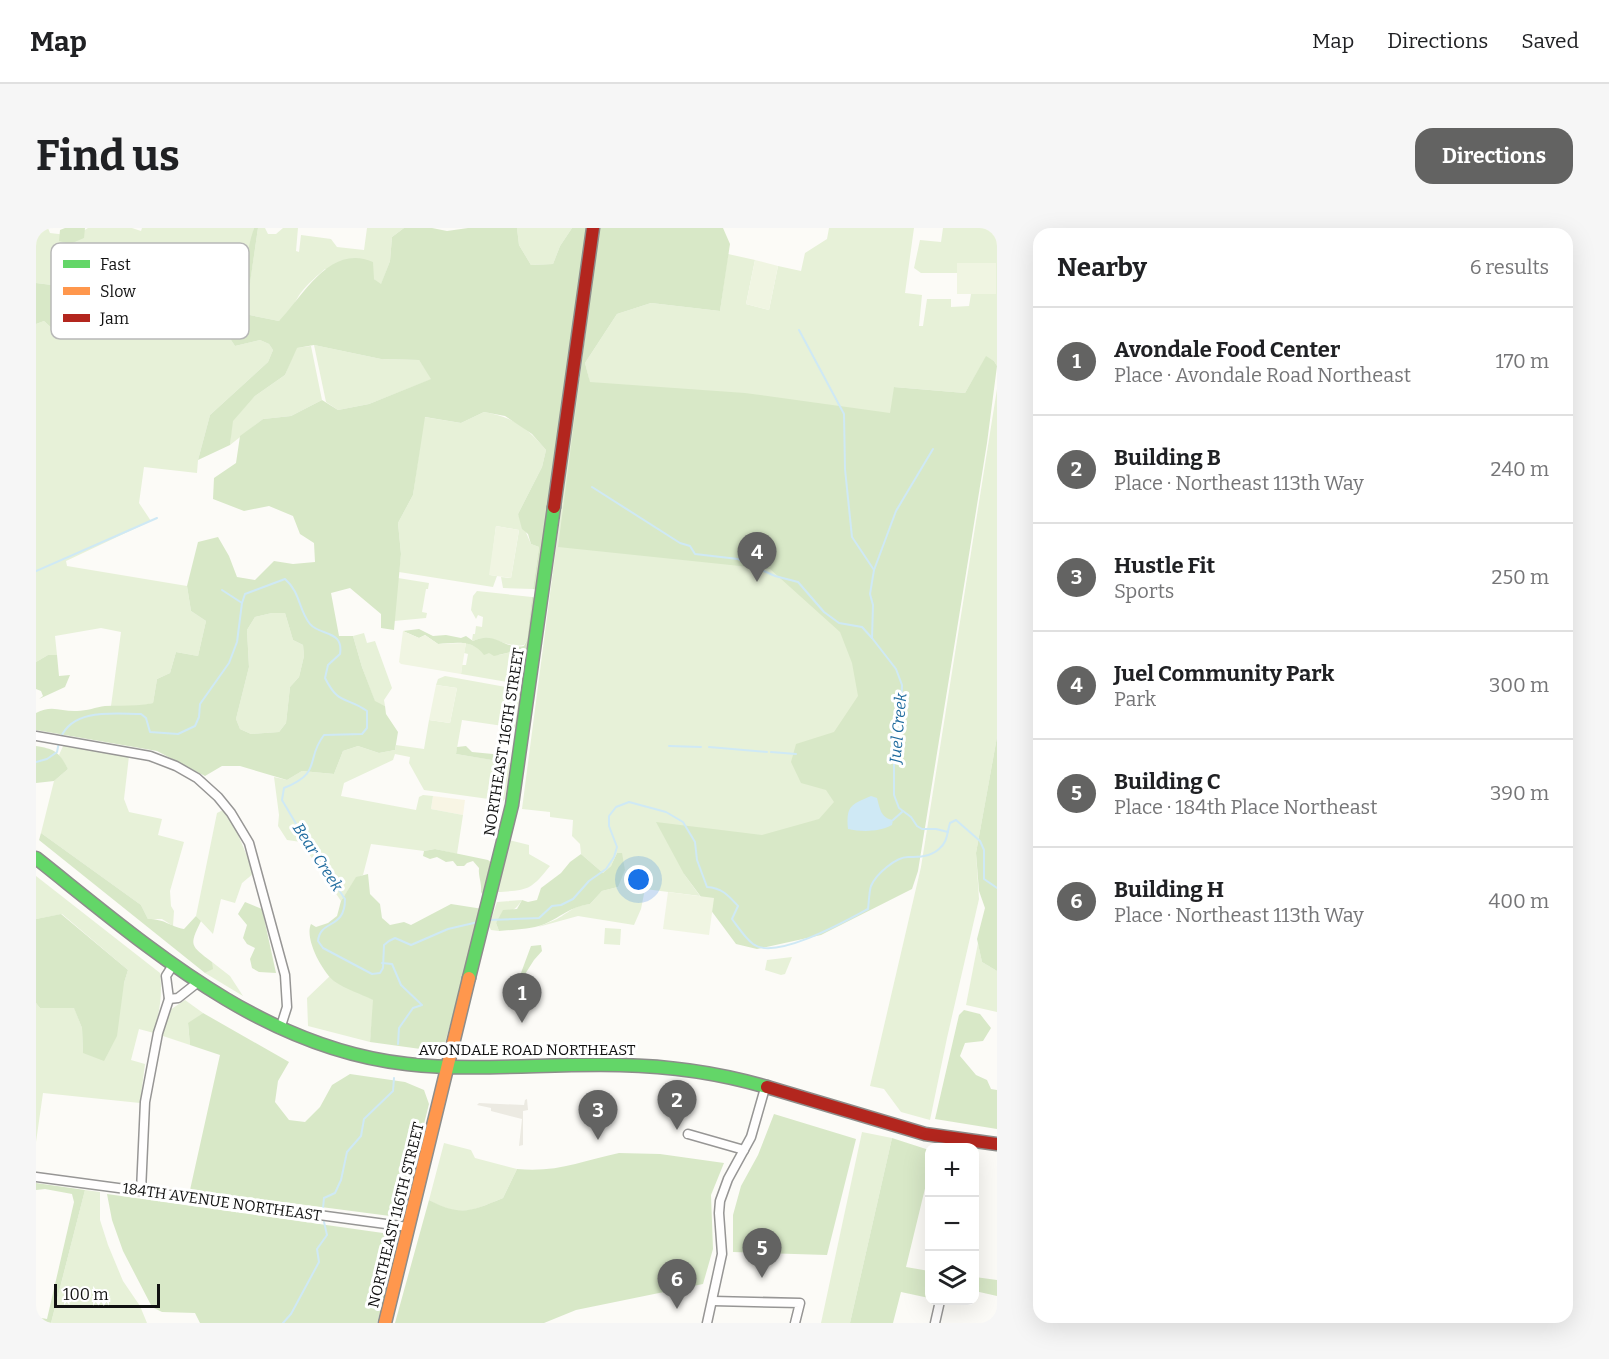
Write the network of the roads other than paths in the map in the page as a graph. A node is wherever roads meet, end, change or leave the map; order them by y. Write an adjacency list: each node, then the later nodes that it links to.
1 (593, 228): 8 (street, NORTHEAST 116TH STREET)
2 (36, 736): 7 (street)
3 (36, 858): 4 (street, AVONDALE ROAD NORTHEAST)
4 (173, 965): 5 (street, AVONDALE ROAD NORTHEAST); 6 (street)
5 (196, 983): 6 (street); 7 (street, AVONDALE ROAD NORTHEAST)
6 (169, 999): 14 (street)
7 (280, 1029): 8 (street, AVONDALE ROAD NORTHEAST)
8 (447, 1066): 9 (street, AVONDALE ROAD NORTHEAST); 15 (street, NORTHEAST 116TH STREET)
9 (765, 1088): 11 (street, AVONDALE ROAD NORTHEAST); 12 (street)
10 (688, 1134): 12 (street)
11 (997, 1144)
12 (744, 1150): 16 (street)
13 (36, 1176): 14 (street, 184TH AVENUE NORTHEAST)
14 (141, 1191): 15 (street, 184TH AVENUE NORTHEAST)
15 (408, 1227): 18 (street, NORTHEAST 116TH STREET)
16 (713, 1301): 19 (street); 20 (street)
17 (939, 1305): 21 (street)
18 (385, 1323)
19 (707, 1323)
20 (795, 1323)
21 (935, 1323)

